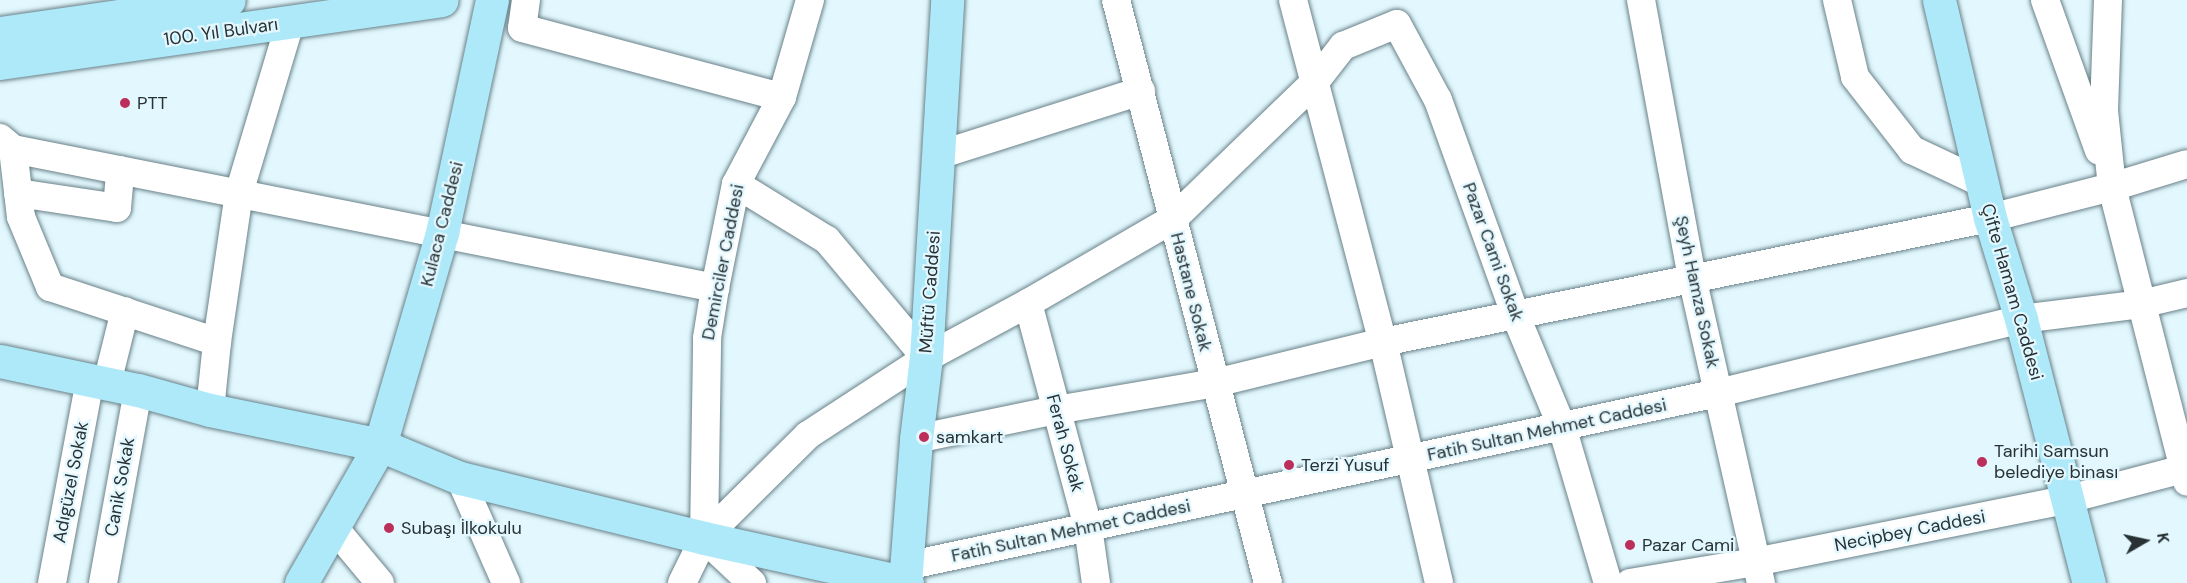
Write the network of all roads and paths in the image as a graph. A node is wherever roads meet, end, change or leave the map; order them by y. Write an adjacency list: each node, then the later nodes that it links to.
1 (229, 0): 15 (main road, 100. Yıl Bulvarı)
2 (442, 0): 14 (main road, 100. Yıl Bulvarı)
3 (492, 0): 31 (main road, Kulaca Caddesi)
4 (526, 0): 19 (street)
5 (810, 0): 19 (street, Demirciler Caddesi)
6 (947, 0): 21 (main road, Müftü Caddesi)
7 (1116, 0): 18 (street, Hastane Sokak)
8 (1293, 0): 17 (street)
9 (1641, 0): 32 (street, Şeyh Hamza Sokak)
10 (1836, 0): 24 (street)
11 (1939, 0): 24 (main road, Çifte Hamam Caddesi)
12 (2044, 0): 26 (street)
13 (2108, 0): 26 (street)
14 (290, 23): 16 (main road, 100. Yıl Bulvarı); 28 (street)
15 (0, 33)
16 (0, 63)
17 (1315, 82): 30 (street); 38 (street, Pazar Cami Sokak); 41 (street)
18 (1141, 91): 21 (street); 30 (street, Hastane Sokak)
19 (782, 98): 25 (street, Demirciler Caddesi)
20 (6, 143): 23 (street); 27 (street)
21 (939, 155): 42 (main road, Müftü Caddesi)
22 (2187, 164): 26 (street)
23 (120, 170): 27 (street); 28 (street)
24 (1982, 183): 29 (main road, Çifte Hamam Caddesi)
25 (736, 184): 33 (street, Demirciler Caddesi); 42 (street)
26 (2112, 187): 29 (street); 36 (street)
27 (18, 193): 37 (street)
28 (239, 194): 31 (street); 40 (street)
29 (1990, 218): 32 (street); 39 (main road, Çifte Hamam Caddesi)
30 (1173, 219): 35 (street); 44 (street, Hastane Sokak)
31 (442, 233): 33 (street); 51 (main road, Kulaca Caddesi)
32 (1692, 277): 38 (street); 46 (street, Şeyh Hamza Sokak)
33 (715, 288): 59 (street, Demirciler Caddesi)
34 (2187, 293): 36 (street, Fatih Sultan Mehmet Caddesi)
35 (1028, 303): 42 (street); 48 (street, Ferah Sokak)
36 (2140, 304): 39 (street, Fatih Sultan Mehmet Caddesi); 53 (street)
37 (125, 311): 40 (street); 45 (street)
38 (1515, 314): 41 (street); 49 (street, Pazar Cami Sokak)
39 (2021, 319): 46 (street, Fatih Sultan Mehmet Caddesi); 56 (main road, Çifte Hamam Caddesi)
40 (217, 342): 47 (street)
41 (1383, 342): 44 (street); 52 (street)
42 (926, 358): 50 (main road, Müftü Caddesi); 59 (street)
43 (0, 361): 45 (main road)
44 (1215, 383): 48 (street); 55 (street, Hastane Sokak)
45 (112, 385): 47 (main road); 62 (street, Adıgüzel Sokak); 63 (street, Canik Sokak)
46 (1718, 393): 49 (street, Fatih Sultan Mehmet Caddesi); 60 (street, Şeyh Hamza Sokak)
47 (210, 410): 51 (main road)
48 (1056, 410): 50 (street); 57 (street, Ferah Sokak)
49 (1562, 427): 52 (street, Fatih Sultan Mehmet Caddesi); 72 (street, Pazar Cami Sokak)
50 (916, 439): 61 (main road, Müftü Caddesi)
51 (380, 446): 54 (main road); 58 (main road, Kulaca Caddesi)
52 (1410, 459): 55 (street, Fatih Sultan Mehmet Caddesi); 71 (street)
53 (2186, 473): 56 (street, Necipbey Caddesi)
54 (459, 478): 59 (main road); 66 (street)
55 (1243, 494): 57 (street, Fatih Sultan Mehmet Caddesi); 70 (street, Hastane Sokak)
56 (2069, 499): 60 (street, Necipbey Caddesi); 74 (main road, Çifte Hamam Caddesi)
57 (1088, 527): 61 (street, Fatih Sultan Mehmet Caddesi); 69 (street, Ferah Sokak)
58 (335, 528): 64 (main road, Kulaca Caddesi); 65 (street)
59 (704, 538): 61 (main road); 67 (street); 68 (street)
60 (1758, 572): 73 (street, Necipbey Caddesi)
61 (906, 579)
62 (52, 583)
63 (103, 583)
64 (301, 583)
65 (380, 583)
66 (506, 583)
67 (682, 583)
68 (752, 583)
69 (1096, 583)
70 (1268, 583)
71 (1439, 583)
72 (1608, 583)
73 (1630, 583)
74 (2089, 583)

